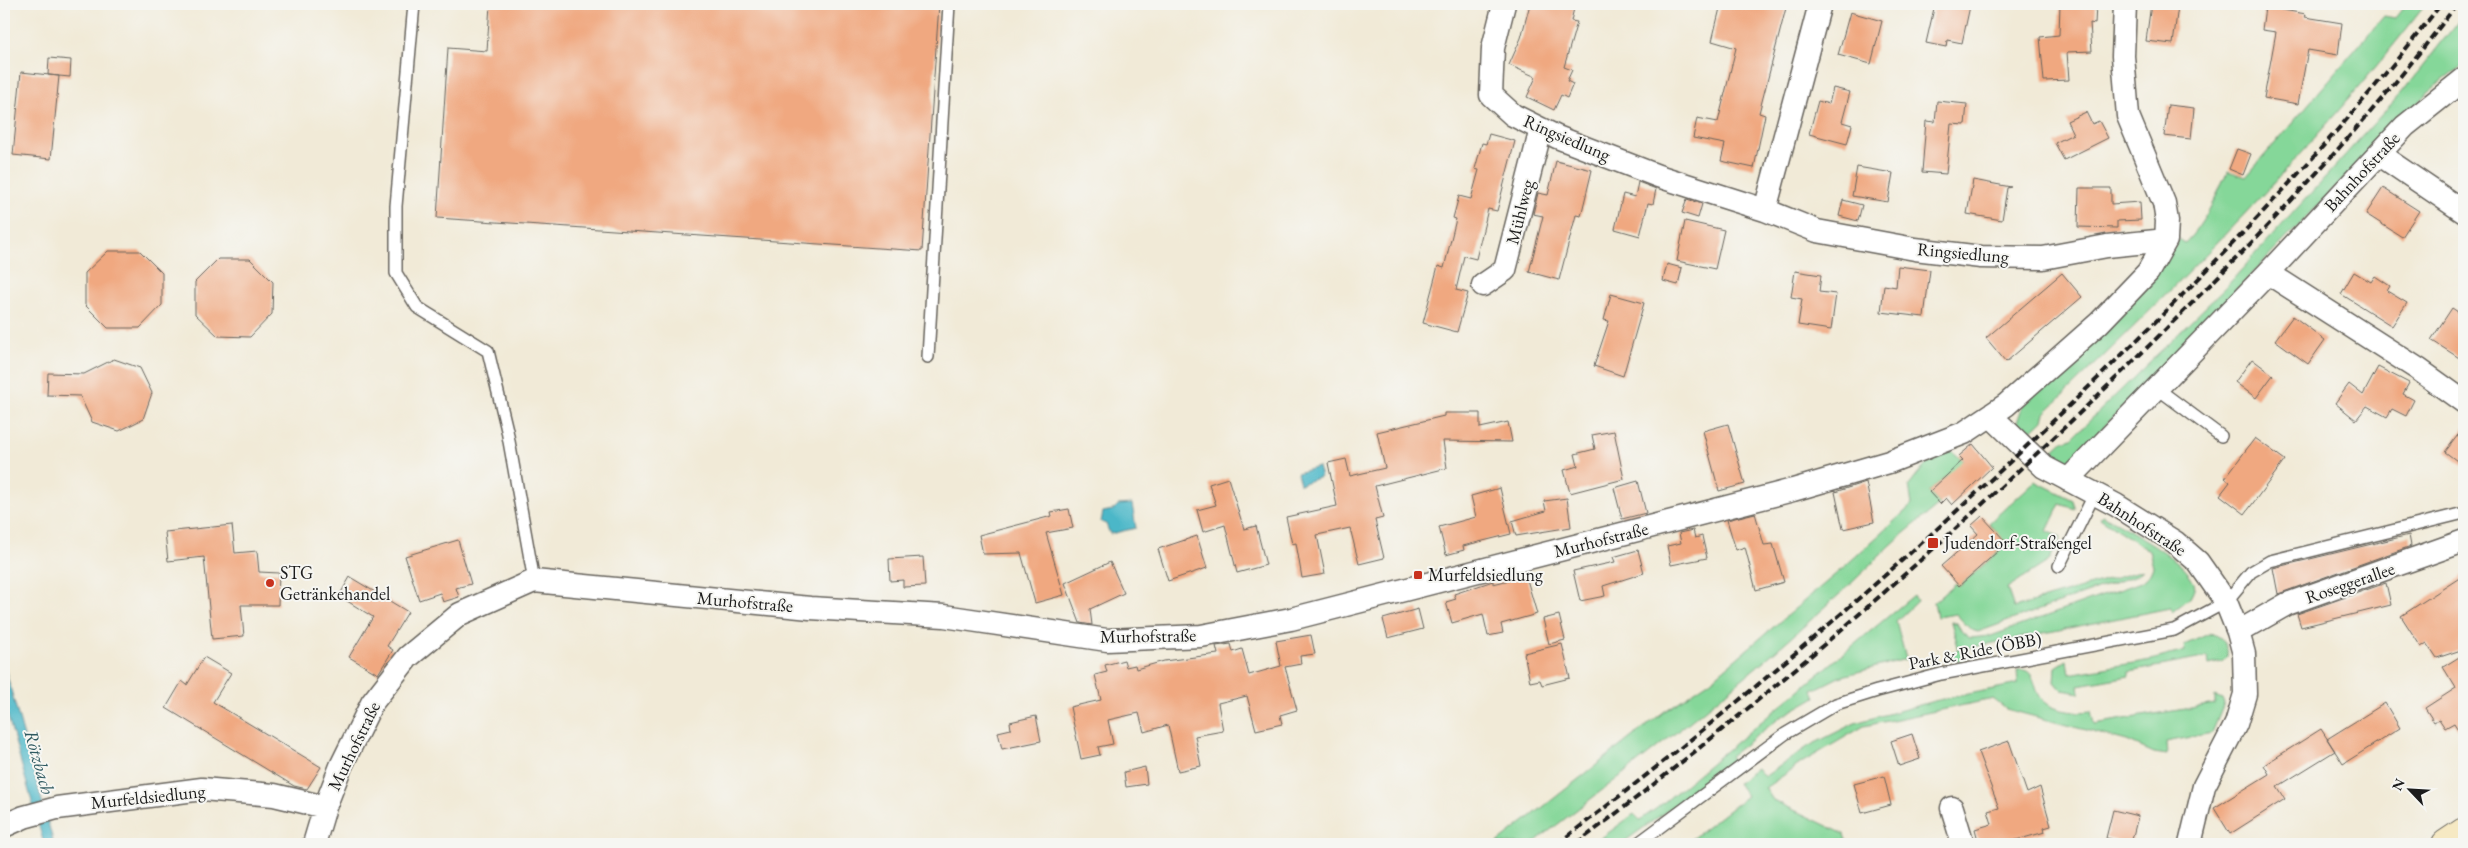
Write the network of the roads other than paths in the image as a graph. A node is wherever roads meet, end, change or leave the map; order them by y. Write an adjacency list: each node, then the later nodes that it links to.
1 (414, 4): 24 (lane)
2 (949, 4): 14 (lane)
3 (1504, 4): 7 (street, Ringsiedlung)
4 (1820, 4): 9 (street)
5 (2125, 4): 11 (street)
6 (2464, 79): 8 (street, Bahnhofstraße)
7 (1541, 129): 9 (street, Ringsiedlung); 13 (street, Mühlweg)
8 (2380, 155): 10 (street); 12 (street, Bahnhofstraße)
9 (1765, 210): 11 (street, Ringsiedlung)
10 (2464, 212)
11 (2166, 240): 17 (street)
12 (2268, 273): 15 (street, Bahnhofstraße); 16 (street)
13 (1483, 285)
14 (928, 357)
15 (2158, 389): 18 (lane); 19 (street, Bahnhofstraße)
16 (2464, 402)
17 (1991, 416): 19 (street); 24 (street, Murhofstraße)
18 (2221, 436)
19 (2068, 480): 20 (street, Bahnhofstraße)
20 (2095, 493): 23 (lane); 25 (street, Bahnhofstraße)
21 (2464, 513): 25 (lane)
22 (2464, 541): 26 (street, Roseggerallee)
23 (2059, 566)
24 (534, 581): 27 (street, Murhofstraße)
25 (2226, 602): 26 (street, Bahnhofstraße); 32 (lane, Park & Ride (ÖBB))
26 (2238, 632): 34 (street, Bahnhofstraße)
27 (325, 807): 29 (street, Murfeldsiedlung); 31 (street, Murhofstraße)
28 (1952, 808): 33 (street)
29 (4, 826)
30 (2464, 832): 35 (main road)
31 (314, 844)
32 (1637, 844)
33 (1963, 844)
34 (2190, 844)
35 (2446, 844)

